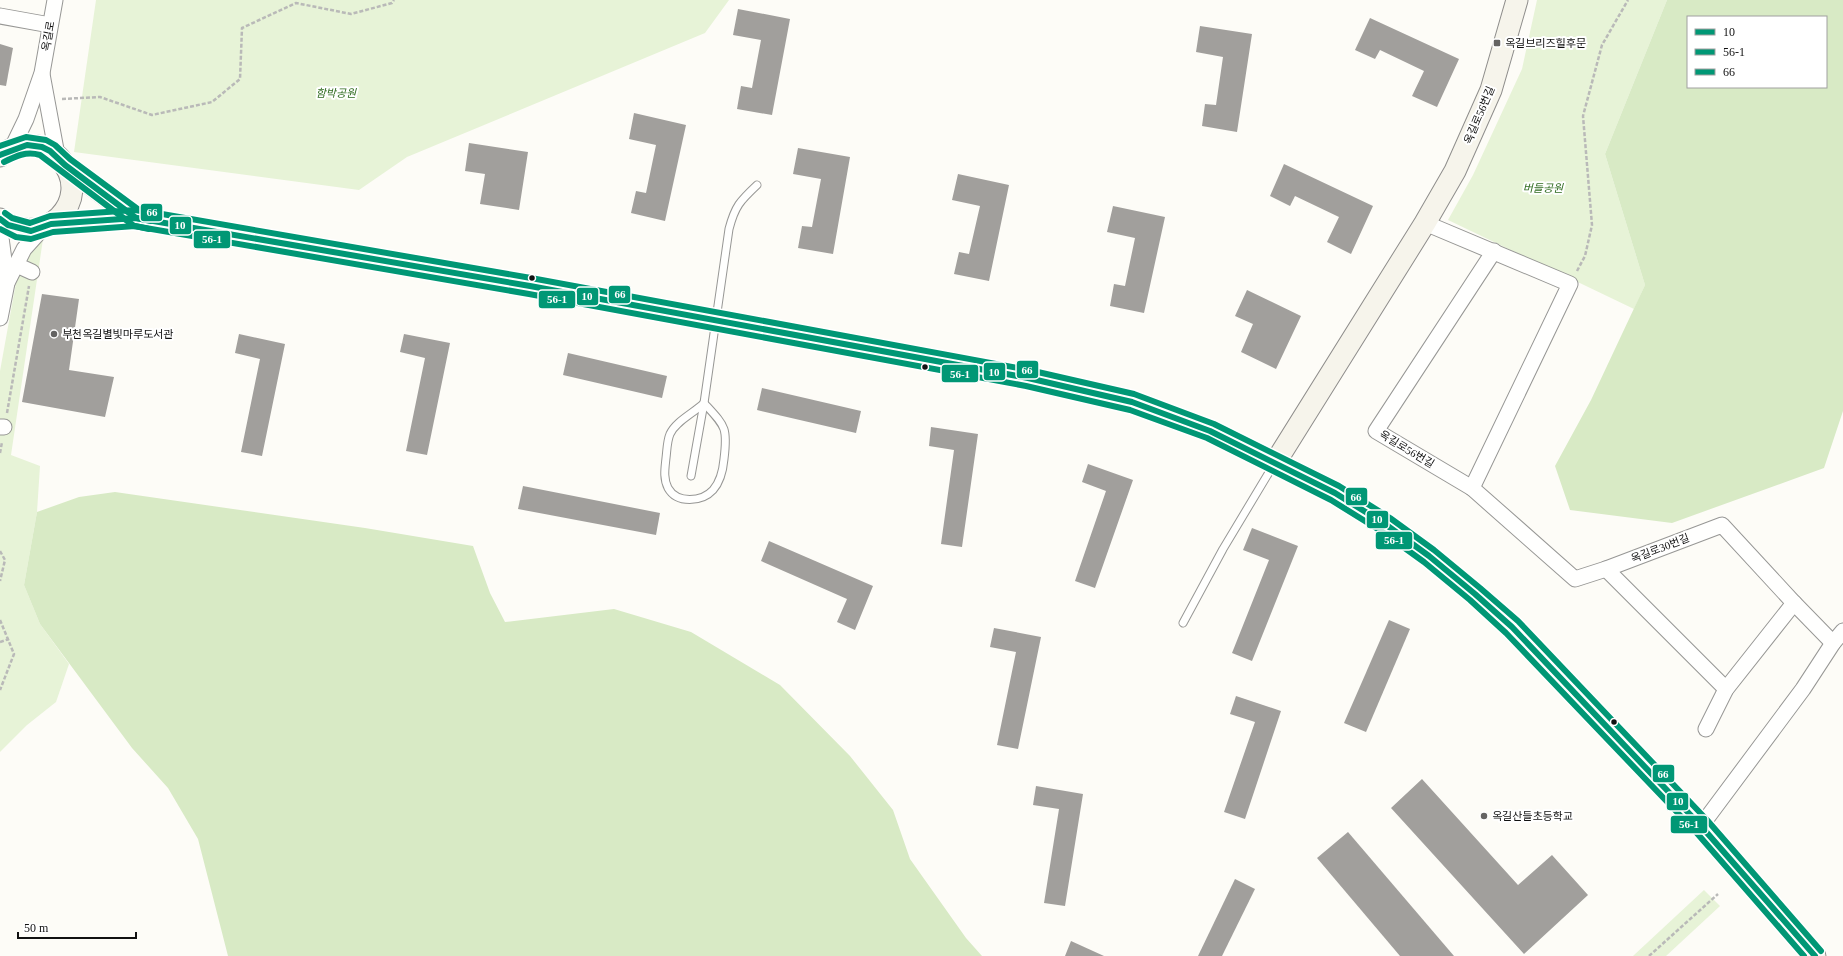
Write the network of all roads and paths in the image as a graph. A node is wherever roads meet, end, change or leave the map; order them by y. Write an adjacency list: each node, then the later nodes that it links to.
1 (54, 0): 6 (street, 옥길로)
2 (394, 0): 8 (path)
3 (1517, 0): 14 (street, 옥길로56번길)
4 (1628, 0): 20 (path)
5 (0, 16): 6 (street)
6 (50, 25): 7 (street, 옥길로)
7 (42, 73): 8 (street); 9 (street)
8 (47, 100): 10 (street)
9 (3, 153): 10 (street)
10 (61, 160): 12 (street); 15 (street)
11 (757, 185): 22 (lane)
12 (136, 218): 15 (street); 22 (street)
13 (0, 219): 15 (street)
14 (1425, 223): 17 (street); 26 (street, 옥길로56번길)
15 (47, 226): 19 (street)
16 (0, 230): 19 (street)
17 (1494, 251): 20 (street); 28 (street, 옥길로56번길)
18 (26, 269): 24 (path)
19 (7, 282): 21 (street)
20 (1570, 284): 28 (street)
21 (0, 318)
22 (716, 320): 23 (lane); 26 (street)
23 (704, 403): 23 (lane); 27 (lane)
24 (2, 427): 25 (path)
25 (0, 453)
26 (1275, 463): 34 (lane); 42 (street)
27 (691, 476)
28 (1472, 488): 30 (street)
29 (0, 551): 31 (path)
30 (1606, 569): 32 (street, 옥길로30번길); 39 (street)
31 (0, 581)
32 (1794, 603): 38 (street, 옥길로30번길); 39 (street)
33 (0, 620): 36 (path)
34 (1183, 622)
35 (1843, 631): 38 (street)
36 (9, 639): 37 (path); 40 (path)
37 (0, 642)
38 (1833, 643): 42 (street)
39 (1726, 689): 41 (street)
40 (0, 690)
41 (1706, 729)
42 (1701, 826): 45 (street)
43 (1718, 894): 44 (path)
44 (1649, 956)
45 (1815, 956)

